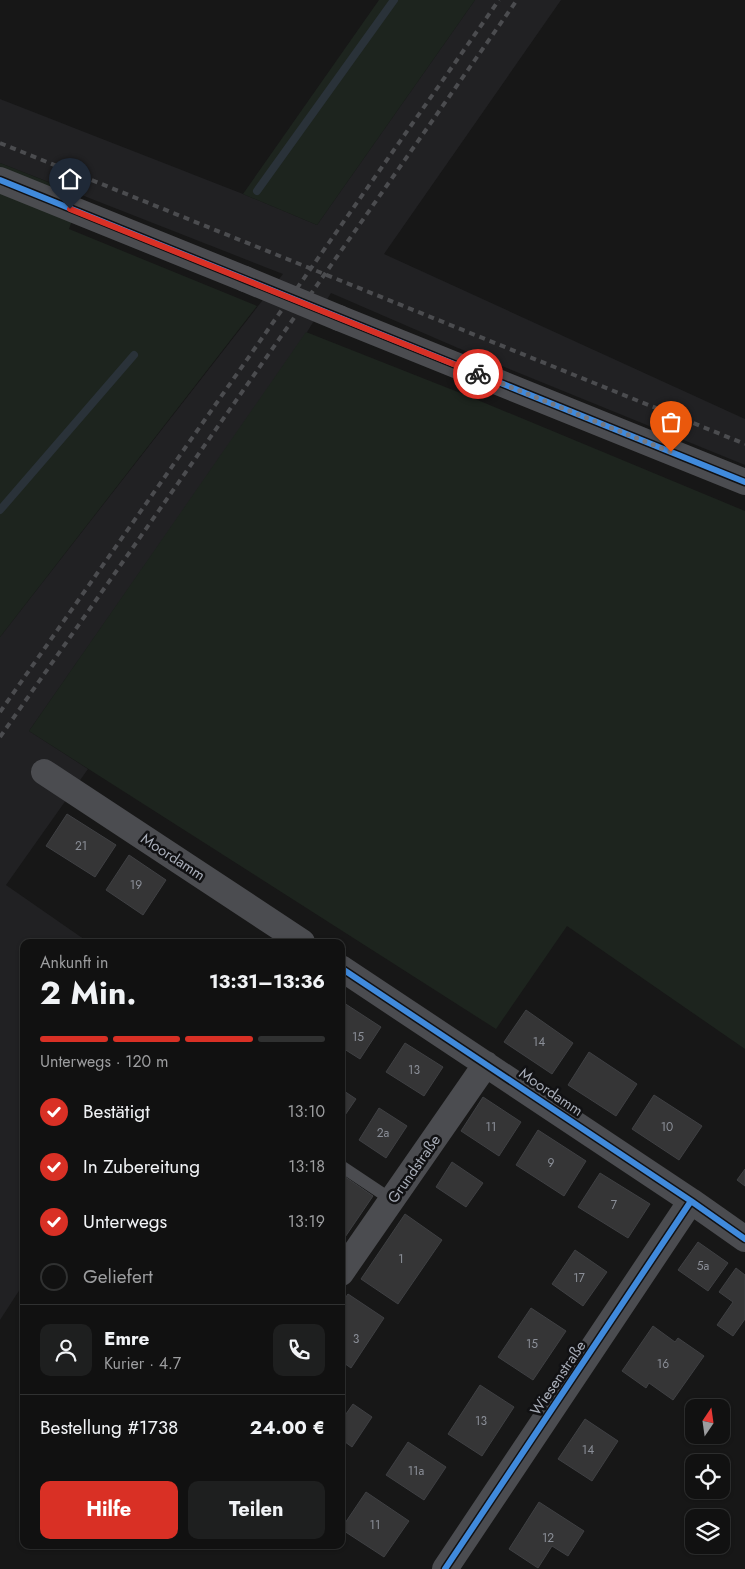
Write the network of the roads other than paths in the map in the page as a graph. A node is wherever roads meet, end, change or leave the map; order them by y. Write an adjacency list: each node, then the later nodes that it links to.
1 (0, 180): 2 (street, bridge)
2 (745, 482)
3 (44, 772): 4 (street, Moordamm)
4 (297, 939)
5 (345, 971): 6 (street, Moordamm)
6 (486, 1064): 8 (street, Grundstraße); 9 (street, Moordamm)
7 (345, 1169): 8 (lane)
8 (392, 1200): 11 (street, Grundstraße)
9 (691, 1201): 10 (street, Moordamm); 12 (street, Wiesenstraße)
10 (745, 1239)
11 (345, 1268)
12 (445, 1569)

